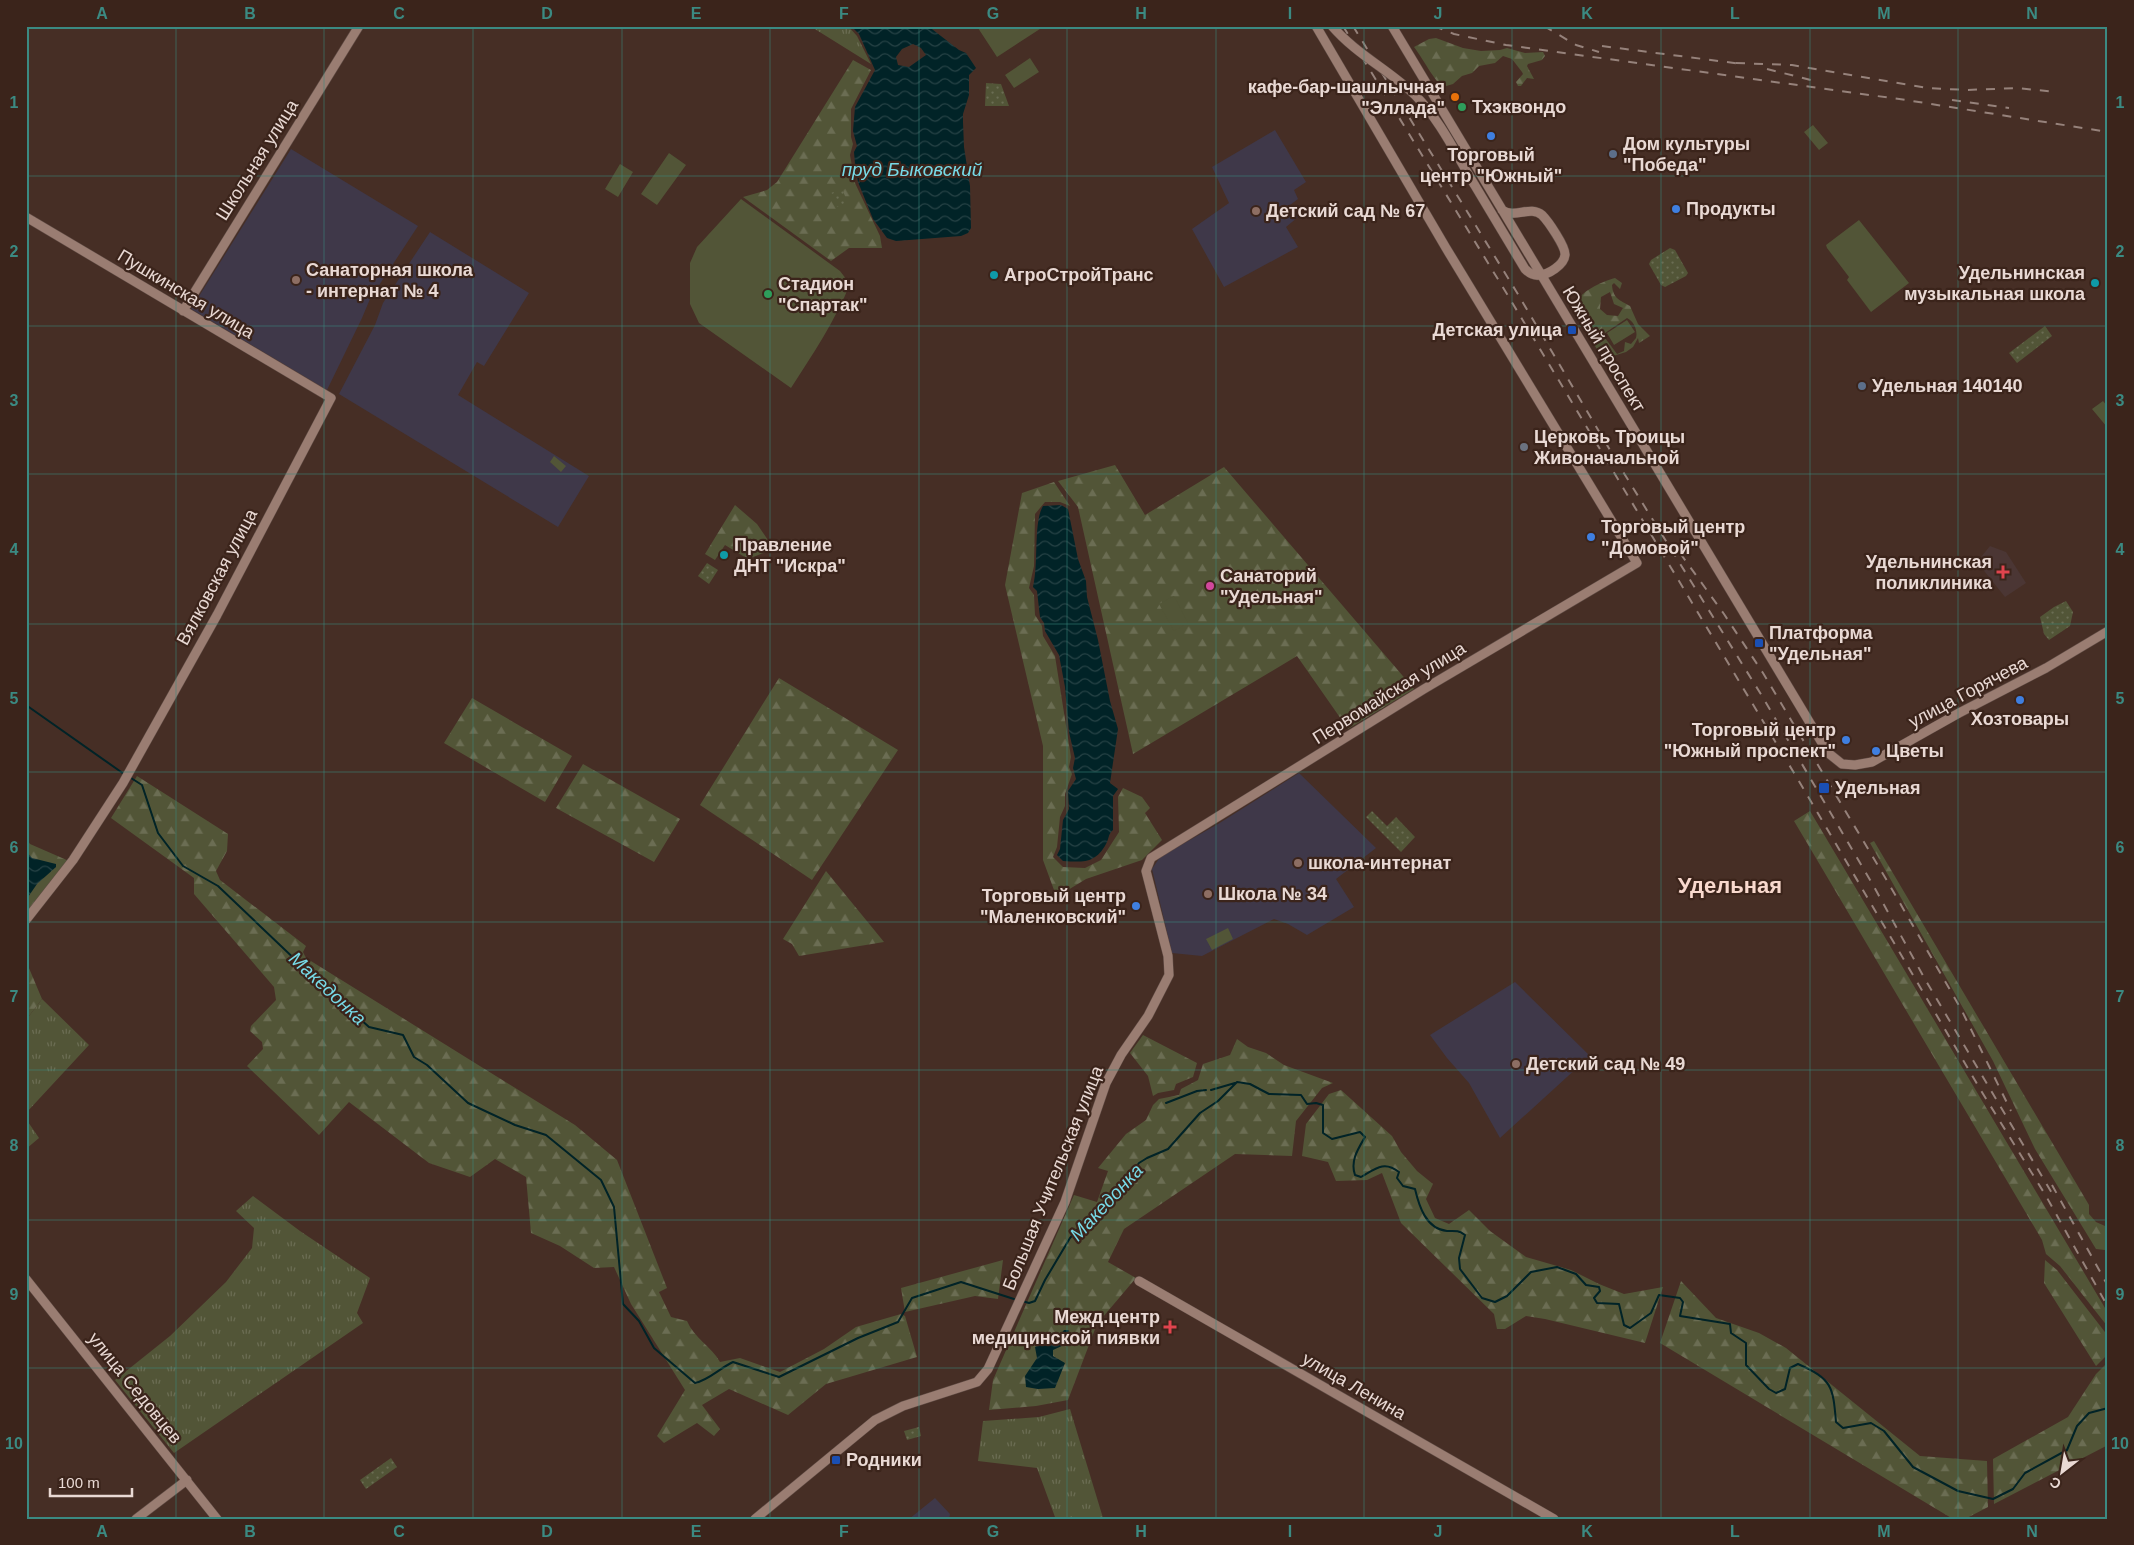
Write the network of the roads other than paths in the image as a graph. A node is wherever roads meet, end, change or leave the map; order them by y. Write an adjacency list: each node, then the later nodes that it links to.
1 (359, 26): 10 (main road, Школьная улица)
2 (1316, 26): 14 (main road, Первомайская улица)
3 (1332, 26): 9 (main road, bridge)
4 (1392, 26): 5 (main road, Южный проспект)
5 (1502, 210): 6 (main road); 8 (main road, Южный проспект)
6 (1520, 213): 8 (main road); 9 (main road)
7 (26, 217): 10 (main road, Пушкинская улица)
8 (1515, 232): 9 (main road, Южный проспект)
9 (1541, 275): 13 (main road, Южный проспект)
10 (183, 311): 11 (main road, Пушкинская улица)
11 (331, 398): 15 (main road, Вялковская улица)
12 (2108, 631): 13 (main road, улица Горячева)
13 (1838, 762)
14 (1159, 853): 21 (main road, Большая Учительская улица)
15 (26, 920)
16 (26, 1279): 18 (main road, улица Седовцев)
17 (1139, 1281): 22 (main road, улица Ленина)
18 (186, 1480): 19 (main road); 20 (main road, улица Седовцев)
19 (136, 1519)
20 (217, 1519)
21 (755, 1519)
22 (1554, 1519)

